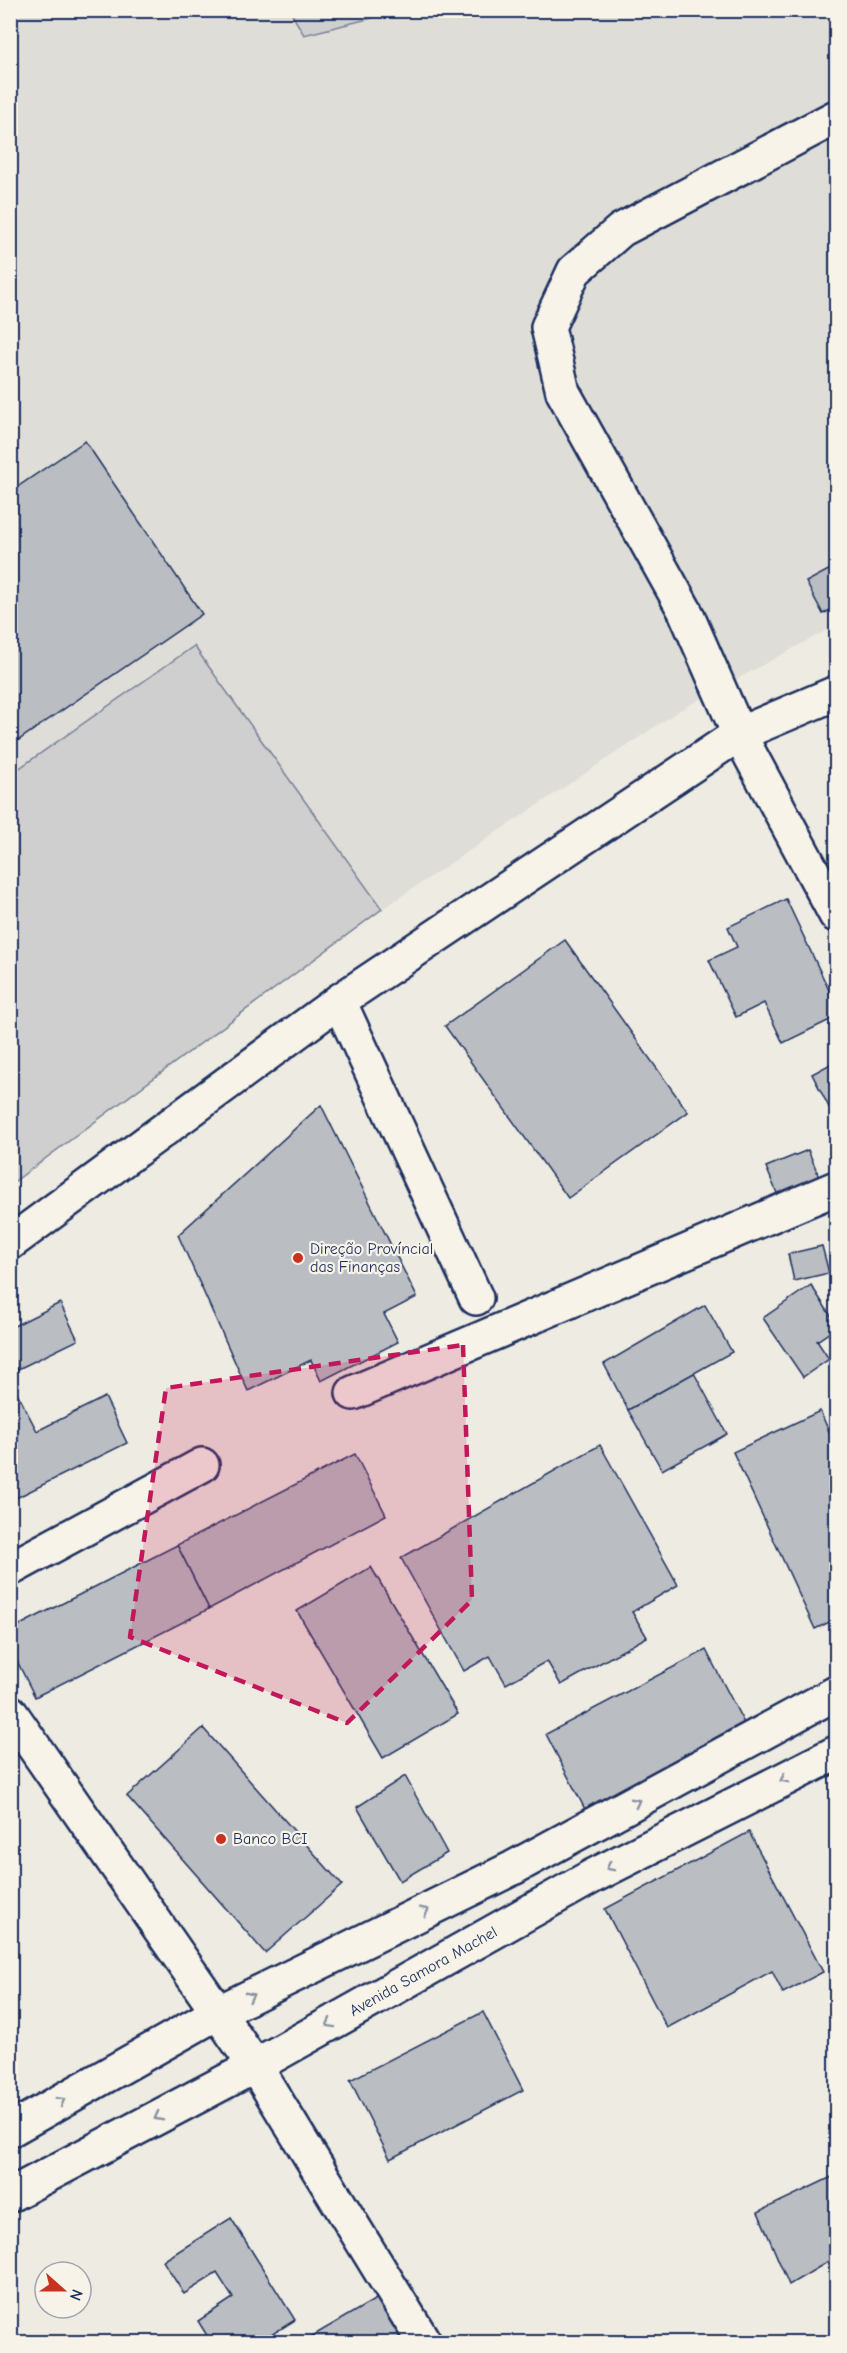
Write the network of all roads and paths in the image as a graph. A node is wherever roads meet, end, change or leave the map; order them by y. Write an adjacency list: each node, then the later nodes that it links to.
1 (837, 117): 3 (street)
2 (837, 693): 3 (street)
3 (739, 734): 4 (street); 5 (street)
4 (837, 915)
5 (339, 1002): 7 (street); 8 (street)
6 (837, 1188): 9 (street)
7 (10, 1243)
8 (476, 1298)
9 (353, 1394)
10 (202, 1465): 11 (street)
11 (10, 1569)
12 (837, 1693): 15 (street, one-way to 12)
13 (10, 1712): 15 (street)
14 (837, 1753): 16 (street, Avenida Samora Machel, one-way to 16)
15 (217, 2013): 16 (street); 17 (street, one-way to 15)
16 (255, 2066): 18 (street, Avenida Samora Machel, one-way to 18); 19 (street)
17 (10, 2130)
18 (10, 2195)
19 (424, 2343)

